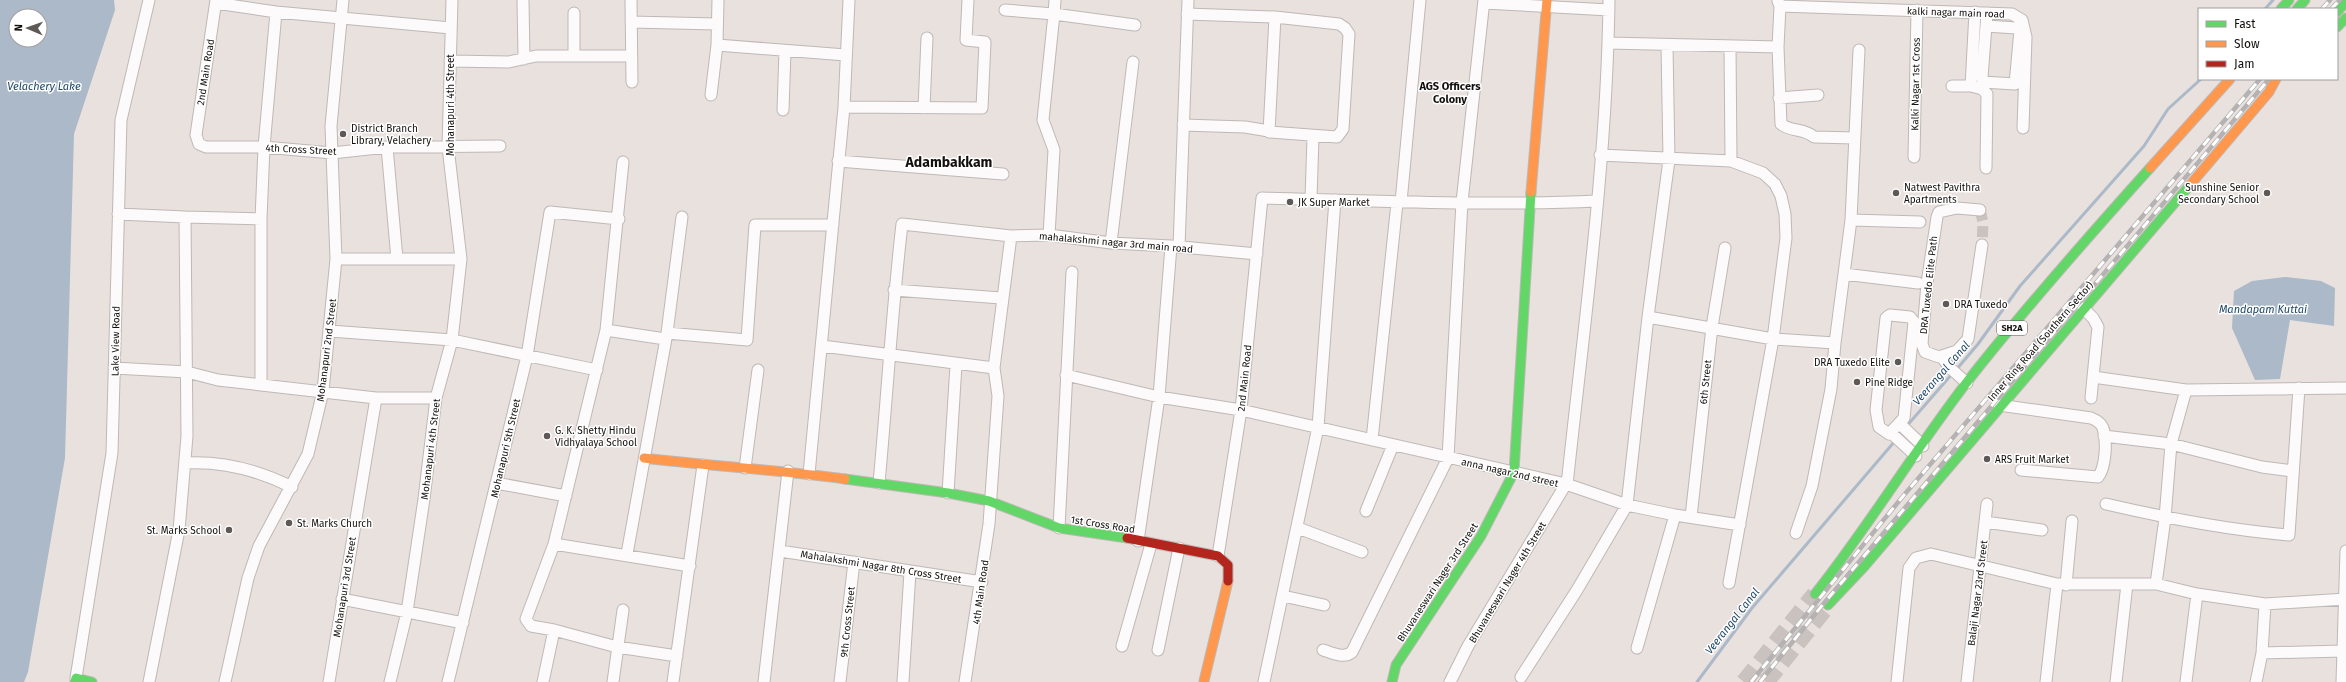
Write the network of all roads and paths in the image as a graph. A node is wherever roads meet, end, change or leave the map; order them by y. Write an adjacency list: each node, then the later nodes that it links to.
1 (149, 0): 96 (street, Lake View Road)
2 (343, 0): 33 (street, Mohanapuri 2nd Street)
3 (452, 0): 40 (street, Mohanapuri 4th Street)
4 (523, 0): 53 (street)
5 (631, 0): 35 (street)
6 (718, 0): 36 (street)
7 (849, 0): 50 (street)
8 (968, 0): 68 (street)
9 (1055, 0): 29 (street)
10 (1188, 0): 30 (street)
11 (1420, 0): 93 (street)
12 (2289, 0): 20 (street)
13 (2305, 0): 21 (street)
14 (1484, 1): 16 (street); 92 (street)
15 (216, 2): 25 (street); 75 (street, 2nd Main Road)
16 (1547, 2): 19 (street); 94 (street)
17 (2346, 2): 24 (street)
18 (1779, 3): 23 (street, kalki nagar main road); 47 (street)
19 (1609, 5): 43 (street)
20 (2282, 8)
21 (2298, 8)
22 (1004, 10): 29 (street)
23 (1917, 10): 26 (street, kalki nagar main road); 82 (street, Kalki Nagar 1st Cross)
24 (2338, 11)
25 (276, 12): 33 (street); 77 (street)
26 (1975, 12): 28 (street, kalki nagar main road); 62 (street)
27 (574, 13): 51 (street)
28 (1987, 13): 31 (street, kalki nagar main road); 38 (street)
29 (1054, 14): 37 (street); 104 (street)
30 (1187, 14): 32 (street); 70 (street)
31 (2014, 16): 41 (street); 54 (street, kalki nagar main road)
32 (1275, 17): 72 (street); 73 (street)
33 (341, 18): 40 (street); 80 (street, Mohanapuri 2nd Street)
34 (2346, 18): 39 (street)
35 (631, 22): 36 (street); 52 (street)
36 (717, 24): 44 (street)
37 (1135, 25)
38 (1986, 26): 41 (street); 54 (street)
39 (2338, 26)
40 (451, 28): 55 (street, Mohanapuri 4th Street)
41 (2014, 28): 54 (street)
42 (927, 38): 68 (street)
43 (1609, 43): 45 (street); 81 (street)
44 (717, 45): 49 (street); 64 (street)
45 (1666, 46): 46 (street); 83 (street)
46 (1730, 46): 47 (street); 85 (street)
47 (1778, 47): 66 (street)
48 (1858, 50): 74 (street)
49 (785, 51): 50 (street); 69 (street)
50 (846, 55): 67 (street)
51 (574, 56): 52 (street); 53 (street)
52 (632, 56): 60 (street)
53 (524, 59): 55 (street)
54 (2021, 59): 71 (street, kalki nagar main road)
55 (450, 61): 79 (street, Mohanapuri 4th Street)
56 (1133, 62): 106 (street)
57 (2229, 80): 138 (street, Inner Ring Road (Southern Sector) / SH2A)
58 (2274, 80): 63 (street, Inner Ring Road (Southern Sector) / SH2A)
59 (2285, 80): 63 (street, Inner Ring Road (Southern Sector) / SH2A)
60 (632, 82)
61 (1952, 86): 62 (street)
62 (1971, 86): 87 (street)
63 (2269, 92): 119 (street, Inner Ring Road (Southern Sector) / SH2A)
64 (711, 95)
65 (1818, 95): 66 (street)
66 (1779, 98): 74 (street)
67 (844, 107): 68 (street); 84 (street)
68 (924, 108)
69 (783, 110)
70 (1183, 125): 72 (street); 108 (street)
71 (2023, 128)
72 (1269, 131): 73 (street)
73 (1314, 137): 89 (street)
74 (1854, 138): 101 (street)
75 (198, 144): 77 (street, 4th Cross Street)
76 (500, 146): 79 (street, 4th Cross Street)
77 (264, 147): 80 (street, 4th Cross Street); 99 (street)
78 (387, 147): 79 (street, 4th Cross Street); 80 (street, 4th Cross Street); 112 (street)
79 (448, 147): 113 (street, Mohanapuri 4th Street)
80 (332, 152): 111 (street, Mohanapuri 2nd Street)
81 (1600, 156): 83 (street); 91 (street)
82 (1914, 157)
83 (1669, 160): 85 (street); 120 (street)
84 (838, 161): 88 (street); 103 (street)
85 (1731, 161): 126 (street)
86 (623, 162): 100 (street)
87 (1986, 168)
88 (1003, 174)
89 (1311, 199): 90 (street); 110 (street, 2nd Main Road)
90 (1335, 200): 93 (street); 152 (street)
91 (1597, 201): 94 (street); 173 (street)
92 (1462, 202): 93 (street); 94 (street); 162 (street)
93 (1399, 203): 156 (street)
94 (1530, 204): 169 (street)
95 (1980, 210): 131 (street, DRA Tuxedo Elite Path)
96 (118, 214): 97 (street); 133 (street, Lake View Road)
97 (185, 217): 99 (street); 137 (street)
98 (682, 217): 124 (street)
99 (261, 219): 141 (street)
100 (619, 219): 122 (street); 130 (street, Mohanapuri 5th Street)
101 (1851, 220): 102 (street); 115 (street)
102 (1920, 222)
103 (833, 225): 124 (street); 128 (street)
104 (1049, 235): 105 (street, mahalakshmi nagar 3rd main road); 106 (street, mahalakshmi nagar 3rd main road)
105 (1011, 236): 117 (street, mahalakshmi nagar 3rd main road); 118 (street, 4th Main Road)
106 (1111, 243): 108 (street, mahalakshmi nagar 3rd main road)
107 (1982, 245): 131 (street)
108 (1175, 246): 110 (street, mahalakshmi nagar 3rd main road); 146 (street)
109 (1725, 248): 121 (street, 6th Street)
110 (1257, 254): 151 (street, 2nd Main Road)
111 (336, 259): 112 (street); 123 (street, Mohanapuri 2nd Street)
112 (397, 259): 113 (street)
113 (461, 259): 125 (street, Mohanapuri 4th Street)
114 (1072, 272): 139 (street)
115 (1844, 274): 116 (street); 127 (street)
116 (1918, 283)
117 (894, 290): 118 (street); 129 (street)
118 (1001, 298): 134 (street, 4th Main Road)
119 (2083, 308): 140 (street); 150 (street, Inner Ring Road (Southern Sector) / SH2A)
120 (1648, 317): 121 (street); 180 (street)
121 (1712, 327): 126 (street); 183 (street, 6th Street)
122 (606, 330): 124 (street); 135 (street)
123 (330, 331): 125 (street); 145 (street, Mohanapuri 2nd Street)
124 (666, 336): 161 (street)
125 (452, 340): 130 (street); 148 (street, Mohanapuri 4th Street)
126 (1774, 340): 127 (street); 187 (street)
127 (1835, 343): 191 (street)
128 (822, 346): 129 (street); 170 (street)
129 (892, 354): 132 (street); 172 (street)
130 (527, 356): 135 (street); 171 (street, Mohanapuri 5th Street)
131 (1943, 356): 138 (street)
132 (956, 365): 134 (street); 175 (street)
133 (114, 368): 137 (street); 232 (street, Lake View Road)
134 (994, 368): 177 (street, 4th Main Road)
135 (597, 370): 176 (street)
136 (758, 370): 165 (street)
137 (187, 372): 141 (street); 163 (street)
138 (1962, 374): 159 (street, Inner Ring Road (Southern Sector) / SH2A)
139 (1066, 375): 146 (street, anna nagar 2nd street); 188 (street)
140 (2093, 377): 144 (street); 149 (street)
141 (260, 383): 145 (street)
142 (2299, 388): 143 (street); 144 (street); 168 (street)
143 (2346, 388)
144 (2186, 390): 157 (street)
145 (323, 391): 147 (street); 174 (street, Mohanapuri 2nd Street)
146 (1159, 397): 151 (street, anna nagar 2nd street); 192 (street)
147 (376, 398): 148 (street); 214 (street, Mohanapuri 3rd Street)
148 (436, 398): 220 (street, Mohanapuri 4th Street)
149 (2091, 398)
150 (1999, 405): 154 (street); 201 (street, Inner Ring Road (Southern Sector) / SH2A)
151 (1241, 410): 152 (street, anna nagar 2nd street); 200 (street, 2nd Main Road)
152 (1318, 427): 156 (street, anna nagar 2nd street); 189 (street)
153 (1904, 428): 155 (street); 155 (street); 159 (street)
154 (2104, 436): 157 (street); 166 (street)
155 (1896, 438): 160 (street)
156 (1372, 440): 158 (street, anna nagar 2nd street)
157 (2171, 444): 168 (street); 184 (street)
158 (1393, 445): 162 (street, anna nagar 2nd street); 181 (street)
159 (1923, 446): 160 (street, Inner Ring Road (Southern Sector) / SH2A)
160 (1916, 456): 201 (street, Inner Ring Road (Southern Sector) / SH2A)
161 (644, 458): 164 (street, 1st Cross Road); 199 (street)
162 (1448, 458): 169 (street, anna nagar 2nd street); 227 (street)
163 (185, 463): 174 (street); 235 (street)
164 (703, 465): 165 (street, 1st Cross Road); 203 (street)
165 (745, 468): 167 (street, 1st Cross Road)
166 (2020, 470)
167 (788, 471): 170 (street, 1st Cross Road); 196 (street)
168 (2292, 471): 184 (street)
169 (1514, 472): 173 (street, anna nagar 2nd street); 248 (street, Bhuvaneswari Nager 3rd Street)
170 (809, 474): 172 (street, 1st Cross Road)
171 (496, 483): 176 (street); 221 (street, Mohanapuri 5th Street)
172 (879, 483): 175 (street, 1st Cross Road)
173 (1566, 485): 180 (street, anna nagar 2nd street); 249 (street, Bhuvaneswari Nager 4th Street)
174 (292, 487): 236 (street, Mohanapuri 2nd Street)
175 (948, 493): 177 (street, 1st Cross Road)
176 (566, 496): 193 (street)
177 (989, 501): 188 (street, 1st Cross Road); 206 (street, 4th Main Road)
178 (1987, 504): 186 (street, Balaji Nagar 23rd Street)
179 (2106, 504): 184 (street)
180 (1627, 505): 182 (street, anna nagar 2nd street); 231 (street)
181 (1366, 511)
182 (1675, 515): 183 (street, anna nagar 2nd street); 225 (street)
183 (1690, 517): 187 (street, anna nagar 2nd street)
184 (2165, 518): 209 (street)
185 (2072, 521): 210 (street)
186 (1985, 522): 190 (street); 204 (street, Balaji Nagar 23rd Street)
187 (1740, 525): 207 (street)
188 (1059, 528): 192 (street, 1st Cross Road)
189 (1298, 528): 198 (street); 213 (street)
190 (2042, 530)
191 (1796, 533)
192 (1138, 541): 194 (street, 1st Cross Road)
193 (554, 544): 199 (street); 222 (street)
194 (1151, 544): 195 (street, 1st Cross Road); 223 (street)
195 (1179, 548): 200 (street, 1st Cross Road); 226 (street)
196 (780, 551): 202 (street, Mahalakshmi Nagar 8th Cross Street); 243 (street)
197 (2346, 551): 215 (street)
198 (1362, 552)
199 (627, 554): 203 (street)
200 (1218, 556): 233 (street)
201 (1855, 561): 211 (street, Inner Ring Road (Southern Sector) / SH2A); 218 (street, Inner Ring Road (Southern Sector) / SH2A)
202 (854, 562): 205 (street, Mahalakshmi Nagar 8th Cross Street); 244 (street, 9th Cross Street)
203 (690, 566): 230 (street)
204 (1980, 567): 210 (street); 250 (street); 251 (street, Balaji Nagar 23rd Street)
205 (910, 572): 206 (street, Mahalakshmi Nagar 8th Cross Street); 245 (street)
206 (982, 582): 246 (street, 4th Main Road)
207 (1729, 584)
208 (2127, 584): 209 (street); 210 (street); 253 (street)
209 (2156, 584): 212 (street)
210 (2061, 585): 252 (street)
211 (1815, 594)
212 (2197, 594): 216 (street); 254 (street)
213 (1283, 596): 217 (street); 247 (street)
214 (342, 599): 220 (street); 237 (street, Mohanapuri 3rd Street)
215 (2345, 599): 216 (street); 228 (street)
216 (2265, 604): 229 (street)
217 (1324, 605)
218 (1828, 605)
219 (623, 610): 224 (street)
220 (407, 612): 221 (street); 238 (street, Mohanapuri 4th Street)
221 (463, 623): 239 (street, Mohanapuri 5th Street)
222 (554, 630): 224 (street); 240 (street)
223 (1122, 646)
224 (617, 647): 230 (street); 241 (street)
225 (1637, 648)
226 (1158, 650)
227 (1323, 650)
228 (2343, 651): 229 (street); 256 (street)
229 (2262, 653): 255 (street)
230 (677, 656): 242 (street)
231 (1521, 677)
232 (75, 680): 234 (street)
233 (1204, 681)
234 (92, 682)
235 (149, 682)
236 (225, 682)
237 (329, 682)
238 (390, 682)
239 (448, 682)
240 (543, 682)
241 (613, 682)
242 (674, 682)
243 (764, 682)
244 (840, 682)
245 (903, 682)
246 (965, 682)
247 (1264, 682)
248 (1392, 682)
249 (1450, 682)
250 (1897, 682)
251 (1967, 682)
252 (2046, 682)
253 (2116, 682)
254 (2186, 682)
255 (2256, 682)
256 (2342, 682)

